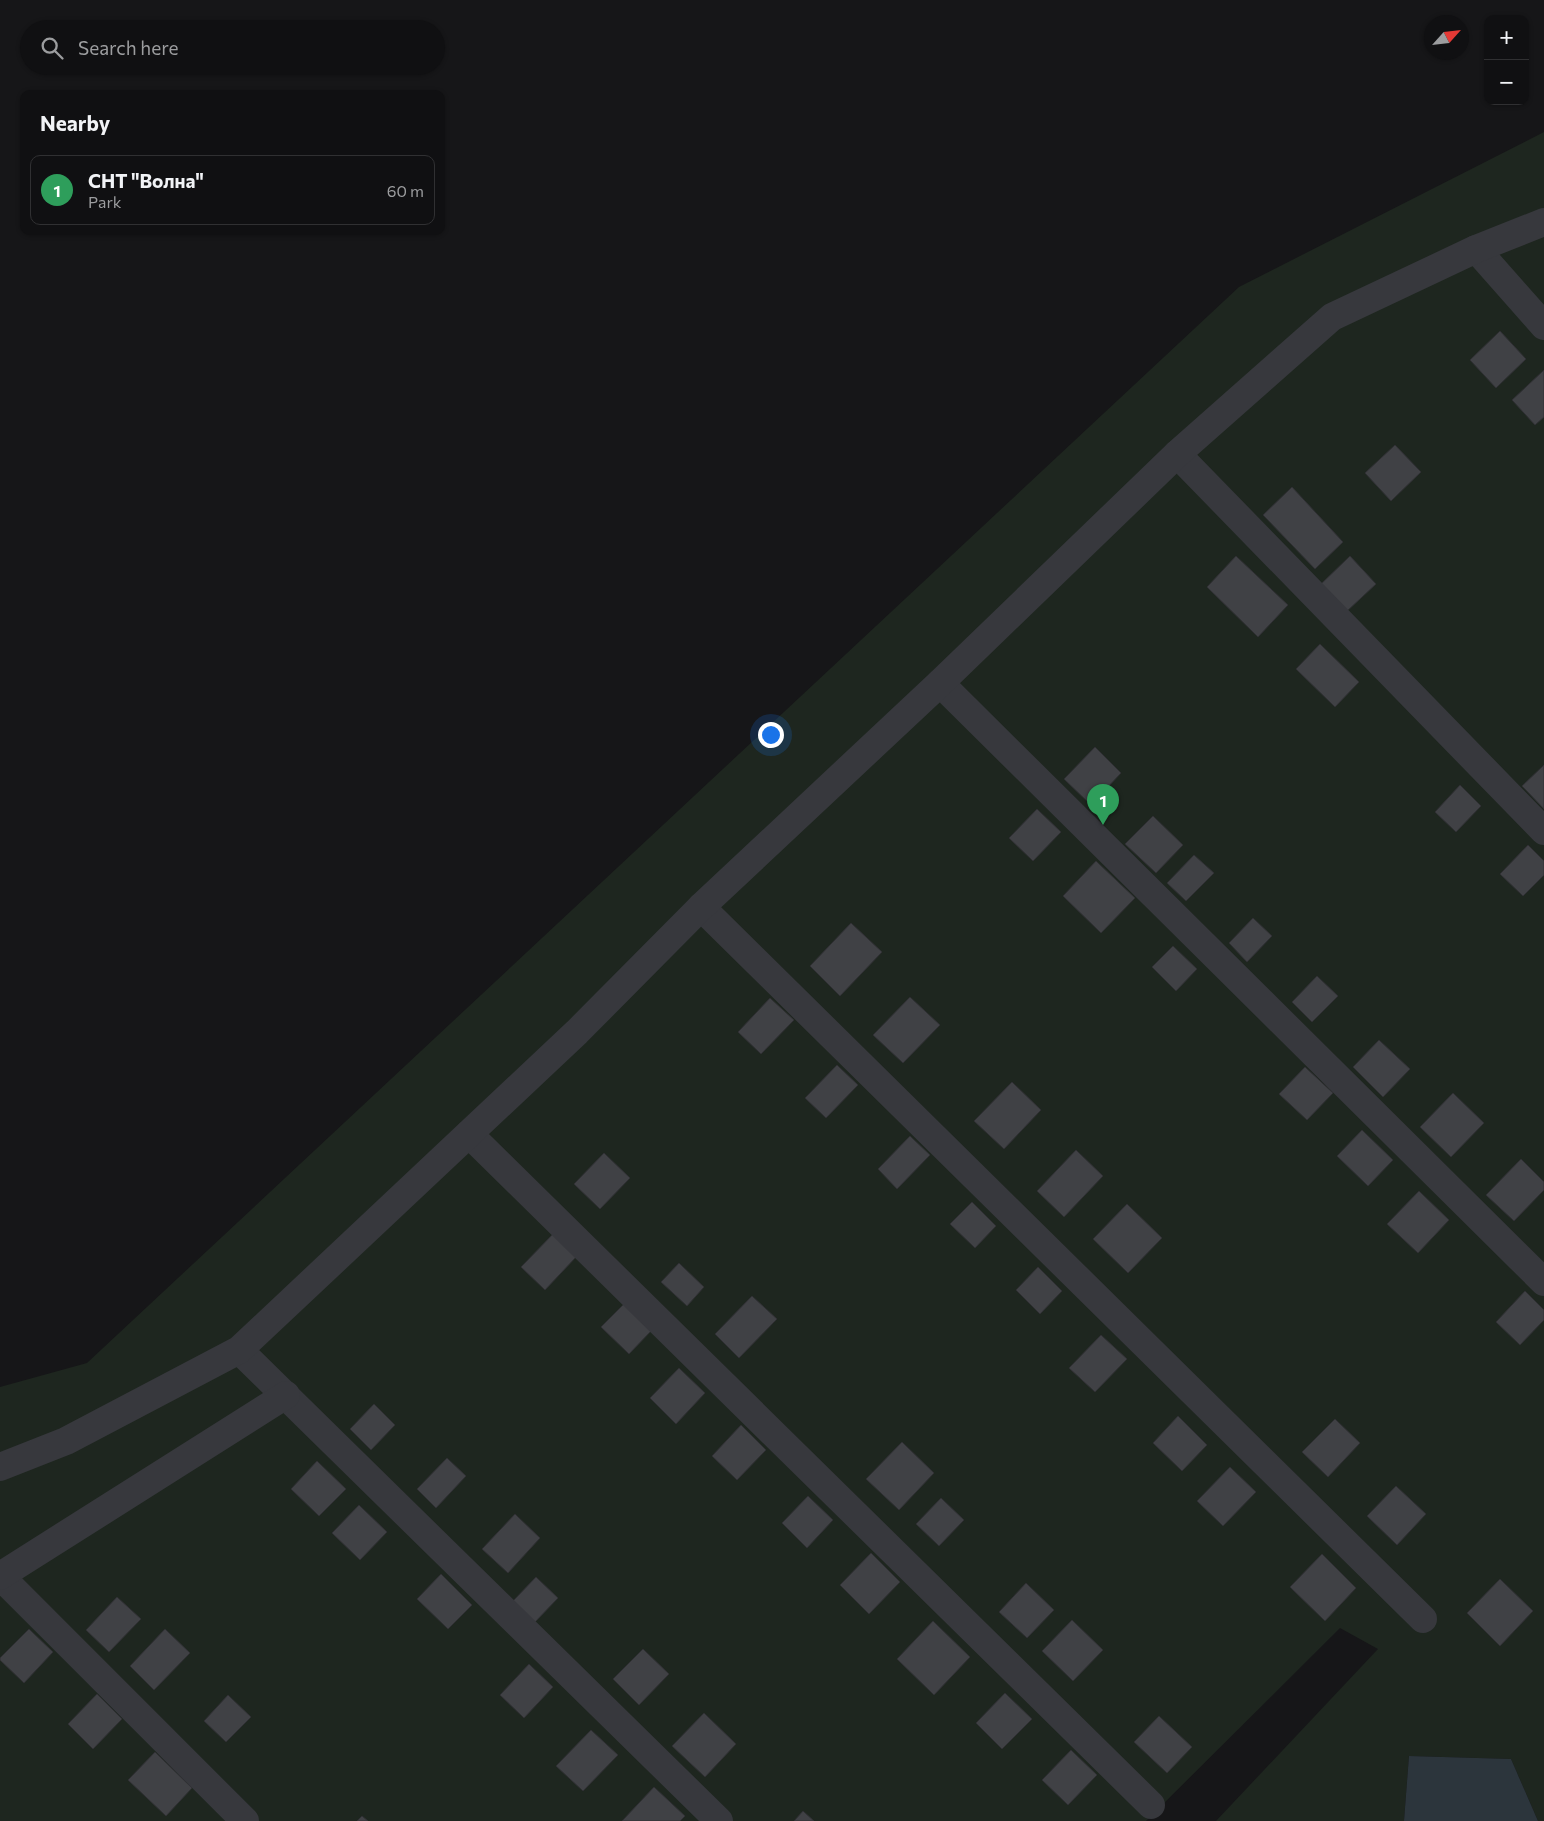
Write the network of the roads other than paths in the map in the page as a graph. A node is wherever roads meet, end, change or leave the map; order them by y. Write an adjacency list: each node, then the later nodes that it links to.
1 (1544, 222): 2 (street)
2 (1476, 249): 3 (street); 4 (street)
3 (1544, 326)
4 (1177, 454): 5 (street); 6 (street)
5 (940, 683): 7 (street); 9 (street)
6 (1544, 832)
7 (701, 907): 8 (street); 14 (street)
8 (469, 1134): 10 (street); 15 (street)
9 (1544, 1282)
10 (239, 1350): 11 (street); 12 (street)
11 (286, 1395): 13 (street); 17 (street)
12 (0, 1467)
13 (0, 1576): 16 (street)
14 (1423, 1618)
15 (1151, 1805)
16 (245, 1821)
17 (720, 1821)

